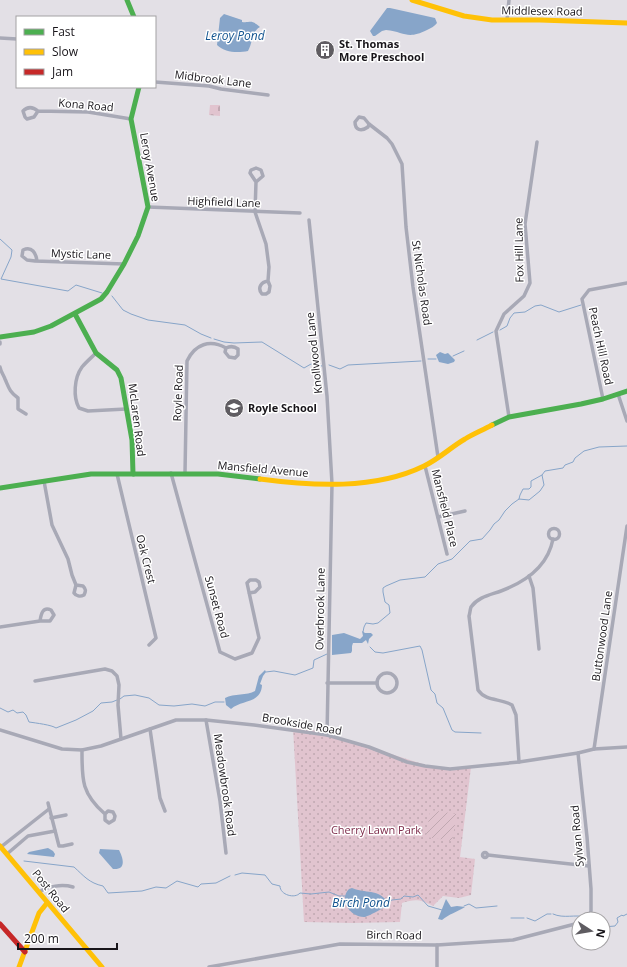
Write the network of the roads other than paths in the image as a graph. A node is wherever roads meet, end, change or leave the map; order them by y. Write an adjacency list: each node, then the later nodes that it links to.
1 (127, 0): 4 (main road)
2 (412, 0): 5 (main road, Middlesex Road)
3 (509, 0): 5 (street)
4 (134, 16)
5 (507, 20): 6 (main road, Middlesex Road)
6 (627, 23)
7 (0, 38): 8 (street)
8 (16, 39)
9 (156, 82): 11 (street, Midbrook Lane)
10 (139, 88): 13 (main road, Leroy Avenue)
11 (268, 95)
12 (38, 111): 13 (street, Kona Road)
13 (131, 119): 17 (main road, Leroy Avenue)
14 (369, 124): 37 (street, St Nicholas Road)
15 (537, 142): 35 (street, Fox Hill Lane)
16 (256, 182): 18 (street)
17 (148, 207): 18 (street, Highfield Lane); 22 (main road, Leroy Avenue)
18 (255, 212): 19 (street, Highfield Lane); 23 (street)
19 (300, 213)
20 (309, 220): 44 (street, Knollwood Lane)
21 (37, 261): 21 (street, Mystic Lane); 22 (street, Mystic Lane)
22 (124, 264): 25 (main road, Leroy Avenue)
23 (268, 280)
24 (627, 283): 32 (street, Peach Hill Road)
25 (75, 314): 26 (main road, Leroy Avenue); 28 (main road, McLaren Road)
26 (0, 338)
27 (226, 348): 40 (street, Royle Road)
28 (96, 353): 33 (main road, McLaren Road); 33 (street)
29 (0, 367): 34 (street)
30 (627, 391): 31 (main road, Mansfield Avenue)
31 (618, 394): 32 (main road, Mansfield Avenue); 36 (street)
32 (603, 399): 35 (main road, Mansfield Avenue)
33 (126, 409): 42 (main road, McLaren Road)
34 (26, 414)
35 (509, 417): 37 (main road, Mansfield Avenue)
36 (627, 421)
37 (438, 457): 38 (main road, Mansfield Avenue)
38 (425, 466): 44 (main road, Mansfield Avenue); 47 (street, Mansfield Place)
39 (171, 473): 40 (main road, Mansfield Avenue); 42 (main road, Mansfield Avenue); 53 (street, Sunset Road)
40 (185, 473): 44 (main road, Mansfield Avenue)
41 (116, 474): 42 (main road, Mansfield Avenue); 43 (main road, Mansfield Avenue); 56 (street, Oak Crest)
42 (133, 474)
43 (44, 481): 45 (main road, Mansfield Avenue); 52 (street)
44 (332, 484): 59 (street, Overbrook Lane)
45 (0, 488)
46 (465, 511): 47 (street)
47 (438, 517): 50 (street, Mansfield Place)
48 (627, 526): 67 (street, Buttonwood Lane)
49 (553, 539): 51 (street)
50 (447, 554)
51 (529, 576): 57 (street); 70 (street)
52 (76, 585)
53 (249, 593)
54 (40, 621): 55 (street)
55 (0, 627)
56 (149, 645)
57 (539, 648)
58 (35, 681): 65 (street)
59 (328, 683): 60 (street); 64 (street, Overbrook Lane)
60 (377, 683): 60 (street)
61 (206, 720): 62 (street, Brookside Road); 64 (street, Brookside Road); 82 (street, Meadowbrook Road)
62 (150, 729): 65 (street, Brookside Road); 73 (street)
63 (0, 730): 68 (street, Brookside Road)
64 (327, 735): 70 (street, Brookside Road)
65 (121, 739): 68 (street, Brookside Road)
66 (627, 747): 67 (street, Brookside Road)
67 (594, 749): 69 (street, Brookside Road)
68 (82, 750): 74 (street)
69 (578, 753): 70 (street, Brookside Road); 85 (street, Sylvan Road)
70 (518, 762)
71 (48, 803): 72 (street)
72 (49, 809): 76 (street); 78 (street)
73 (165, 811)
74 (105, 814)
75 (66, 815): 76 (street)
76 (51, 818): 77 (street)
77 (55, 831): 79 (street); 80 (street)
78 (19, 833): 79 (street); 81 (street)
79 (24, 839): 83 (street)
80 (72, 844)
81 (0, 847): 83 (main road, Post Road)
82 (226, 853)
83 (7, 854): 87 (main road, Post Road)
84 (488, 855): 85 (street)
85 (589, 866): 89 (street, Sylvan Road)
86 (73, 887): 87 (street)
87 (39, 892): 88 (main road, Post Road)
88 (47, 903): 93 (main road); 95 (main road, Post Road)
89 (591, 911)
90 (0, 924): 93 (main road)
91 (571, 925): 92 (street, Birch Road)
92 (437, 945): 96 (street, Birch Road); 97 (street)
93 (25, 952): 94 (main road)
94 (19, 967)
95 (102, 967)
96 (209, 967)
97 (438, 967)

